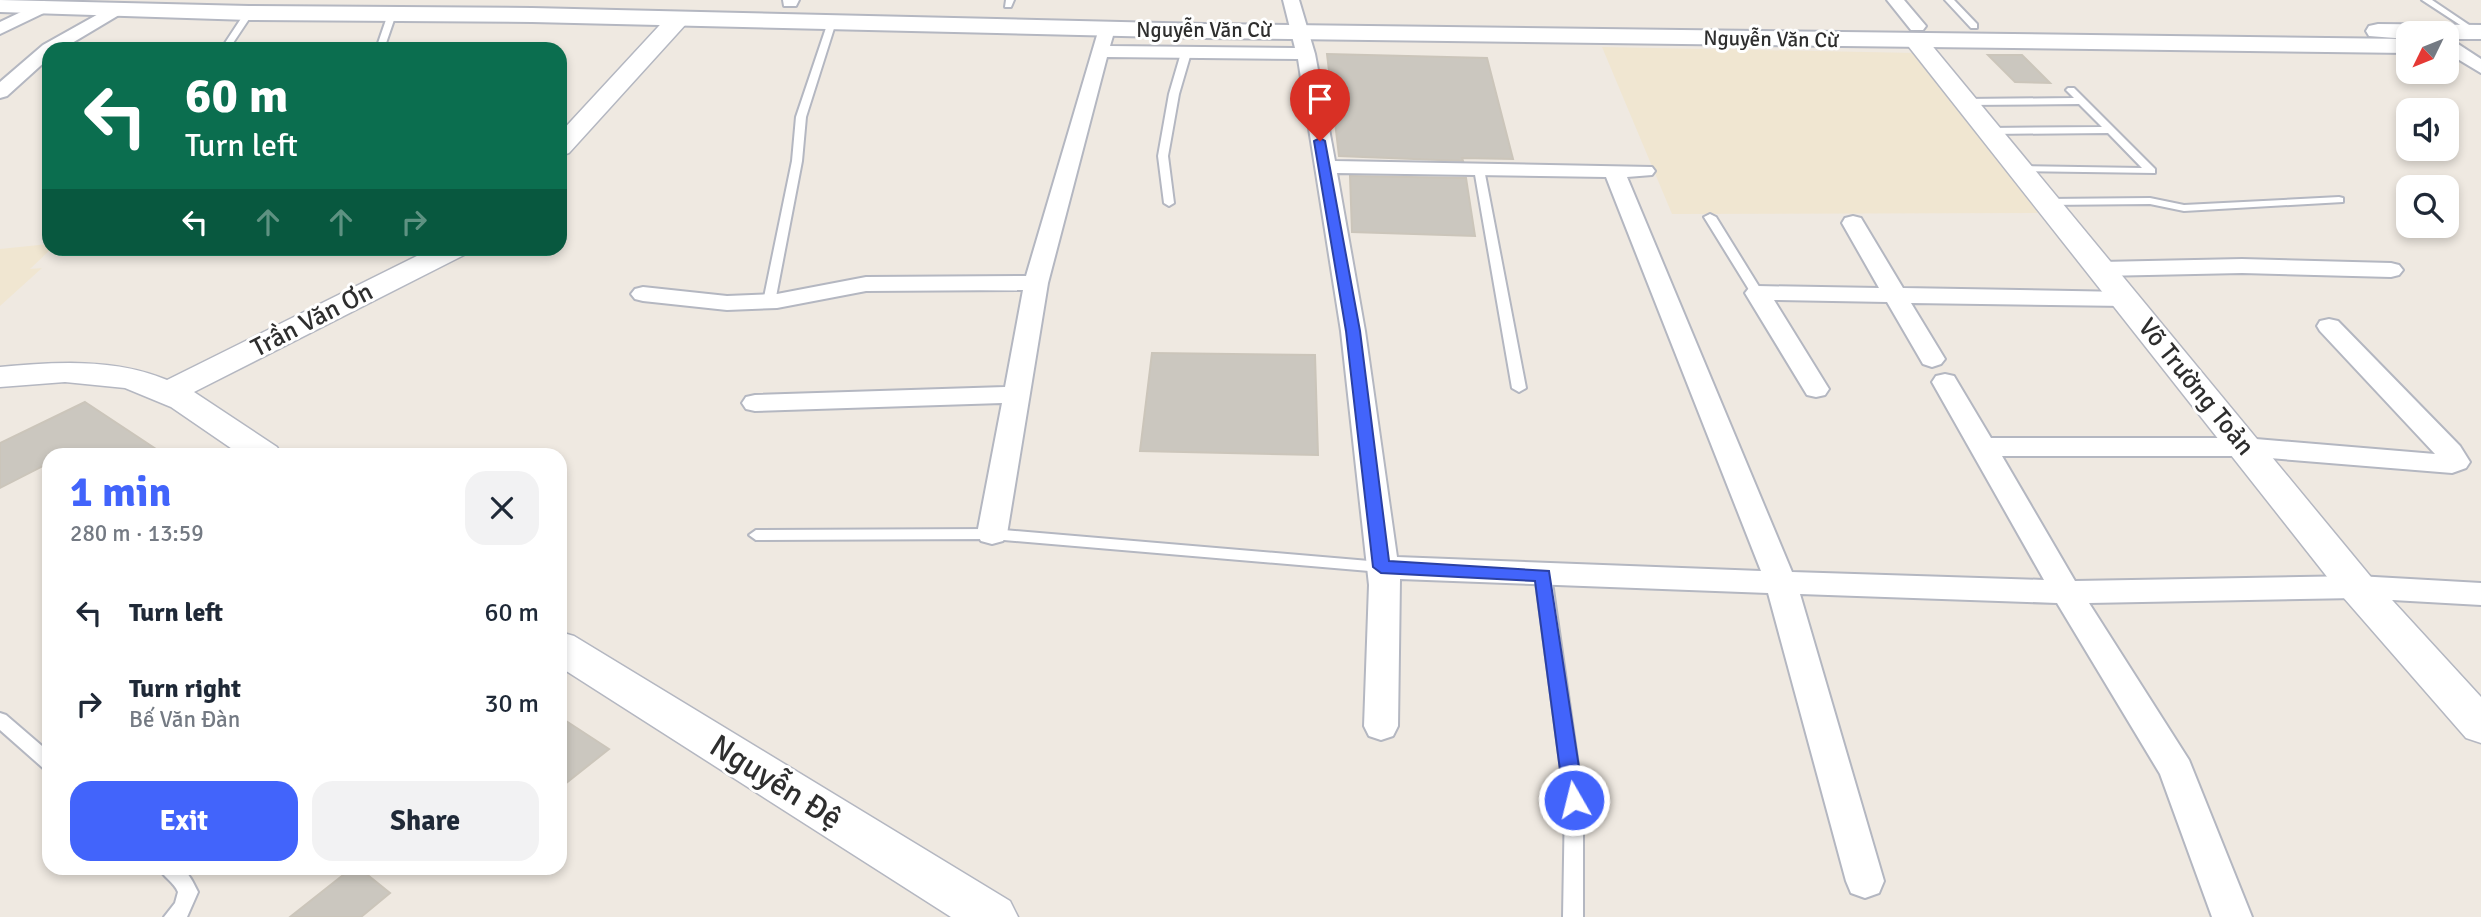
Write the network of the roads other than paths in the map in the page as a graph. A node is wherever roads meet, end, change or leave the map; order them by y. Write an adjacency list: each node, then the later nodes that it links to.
1 (655, 0): 5 (main road, Nguyễn Văn Cừ)
2 (1895, 0): 17 (street)
3 (1949, 0): 15 (lane)
4 (2427, 0): 18 (lane)
5 (790, 1): 6 (main road, Nguyễn Văn Cừ)
6 (1009, 2): 12 (main road, Nguyễn Văn Cừ)
7 (5, 4): 8 (main road, Nguyễn Văn Cừ)
8 (44, 6): 9 (main road, Nguyễn Văn Cừ); 16 (street)
9 (118, 8): 10 (main road, Nguyễn Văn Cừ); 20 (street)
10 (249, 13): 11 (main road, Nguyễn Văn Cừ); 21 (lane)
11 (392, 14): 13 (main road, Nguyễn Văn Cừ); 22 (lane)
12 (1294, 14): 17 (main road, Nguyễn Văn Cừ); 19 (main road, Nguyễn Văn Cừ); 27 (street)
13 (678, 19): 14 (main road, Nguyễn Văn Cừ); 36 (street)
14 (832, 22): 19 (main road, Nguyễn Văn Cừ); 55 (lane)
15 (1974, 26): 17 (main road, Nguyễn Văn Cừ); 18 (main road, Nguyễn Văn Cừ)
16 (0, 29)
17 (1912, 31): 24 (main road, Nguyễn Văn Cừ); 33 (street, Võ Trường Toản)
18 (2480, 37): 23 (main road)
19 (1103, 40): 25 (street); 50 (street)
20 (61, 42)
21 (230, 42)
22 (382, 42)
23 (2459, 43)
24 (2396, 46)
25 (1186, 53): 27 (street); 44 (lane)
26 (2459, 53): 29 (street)
27 (1306, 54): 37 (street)
28 (42, 55): 31 (street)
29 (2481, 67)
30 (2071, 90): 32 (lane)
31 (0, 92)
32 (2082, 101): 33 (lane); 34 (lane)
33 (1965, 102): 35 (street, Võ Trường Toản)
34 (2111, 130): 35 (lane); 39 (lane)
35 (1989, 131): 39 (street, Võ Trường Toản)
36 (567, 140)
37 (1323, 167): 38 (street); 68 (street)
38 (1479, 169): 40 (street); 58 (lane)
39 (2020, 169): 43 (street, Võ Trường Toản)
40 (1614, 171): 41 (street); 70 (street)
41 (1645, 171)
42 (2339, 200): 43 (lane)
43 (2047, 202): 48 (street, Võ Trường Toản)
44 (1169, 203)
45 (1710, 216): 51 (lane)
46 (1853, 223): 53 (street)
47 (440, 256): 60 (street, Trần Văn Ơn)
48 (2101, 269): 49 (street); 54 (street, Võ Trường Toản)
49 (2391, 270)
50 (1036, 283): 55 (street); 61 (street)
51 (1757, 293): 53 (street); 59 (street)
52 (643, 294): 55 (street)
53 (1896, 295): 54 (street); 63 (street)
54 (2126, 299): 64 (street, Võ Trường Toản)
55 (769, 302)
56 (2329, 326): 64 (street)
57 (0, 377): 60 (street)
58 (1519, 388)
59 (1816, 389)
60 (169, 392): 65 (street)
61 (1016, 395): 62 (street); 66 (street)
62 (755, 403)
63 (1983, 447): 64 (street); 72 (street)
64 (2244, 447): 71 (street, Võ Trường Toản)
65 (254, 448)
66 (992, 534): 67 (lane); 68 (lane)
67 (756, 535)
68 (1381, 567): 69 (street); 77 (street)
69 (1543, 575): 70 (street); 83 (lane)
70 (1781, 583): 72 (street); 80 (street)
71 (2357, 587): 72 (street); 73 (street); 75 (street, Võ Trường Toản)
72 (2066, 592): 84 (street)
73 (2481, 594)
74 (567, 651): 82 (street, Nguyễn Đệ)
75 (2480, 724)
76 (3, 726): 78 (lane)
77 (1381, 726)
78 (42, 757)
79 (177, 875): 81 (lane)
80 (1865, 881)
81 (174, 917)
82 (993, 917)
83 (1573, 917)
84 (2232, 917)

